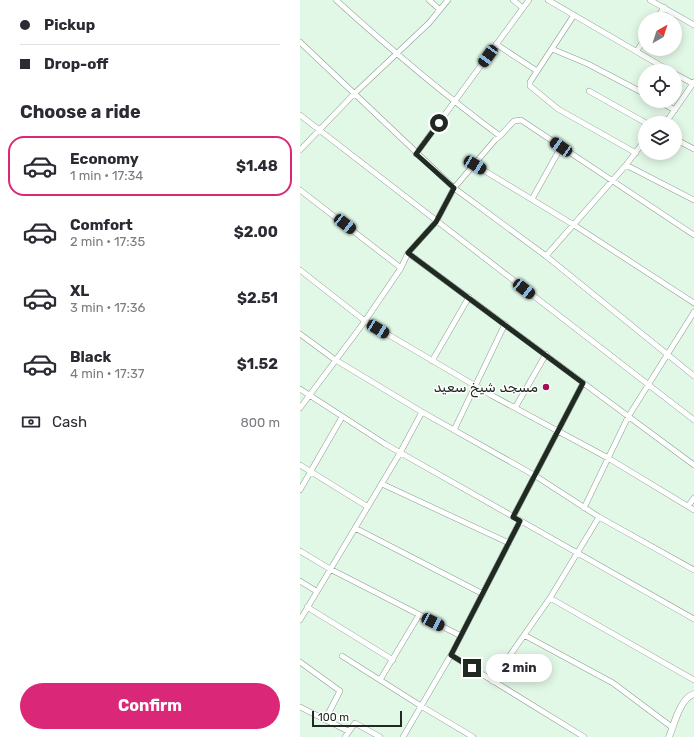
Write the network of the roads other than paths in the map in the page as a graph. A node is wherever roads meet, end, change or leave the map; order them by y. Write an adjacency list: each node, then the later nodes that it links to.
1 (336, 0): 18 (street)
2 (429, 0): 10 (street)
3 (448, 0): 10 (street)
4 (513, 0): 9 (street)
5 (529, 0): 9 (street)
6 (548, 0): 12 (street)
7 (650, 0): 8 (street)
8 (664, 7): 11 (street); 13 (street)
9 (523, 8): 15 (street)
10 (439, 10): 18 (street)
11 (661, 12)
12 (574, 15): 16 (street); 17 (street)
13 (694, 25)
14 (300, 42): 25 (street)
15 (496, 44): 20 (street); 26 (street)
16 (552, 49): 20 (street); 23 (street)
17 (637, 51): 19 (street)
18 (396, 54): 25 (street); 26 (street)
19 (658, 64)
20 (537, 71): 39 (street)
21 (682, 77): 22 (street)
22 (694, 83): 28 (street)
23 (638, 90)
24 (589, 91): 31 (street)
25 (356, 93): 32 (street); 40 (street)
26 (454, 102): 33 (street); 40 (street)
27 (671, 108): 28 (street)
28 (675, 110): 30 (street)
29 (300, 115): 32 (street)
30 (670, 116)
31 (638, 119)
32 (319, 130): 37 (street); 48 (street)
33 (500, 136): 35 (street); 41 (street)
34 (682, 143): 36 (street)
35 (561, 147): 43 (street); 46 (street)
36 (694, 149)
37 (300, 150)
38 (638, 150): 39 (street)
39 (636, 153): 42 (street)
40 (416, 154): 44 (street)
41 (475, 165): 44 (street); 46 (street)
42 (626, 165): 43 (street); 47 (street)
43 (611, 182): 49 (street); 50 (street)
44 (454, 188): 48 (street); 52 (street)
45 (300, 190): 53 (street)
46 (532, 199): 49 (street)
47 (694, 200)
48 (436, 222): 51 (street); 68 (street)
49 (574, 225): 52 (street); 56 (street)
50 (694, 235)
51 (408, 253): 53 (street); 55 (street)
52 (546, 256): 62 (street)
53 (401, 268): 58 (street)
54 (300, 270): 58 (street)
55 (469, 298): 59 (street); 64 (street)
56 (694, 303)
57 (694, 312): 62 (street)
58 (365, 321): 63 (street); 64 (street)
59 (505, 324): 61 (street); 67 (street)
60 (300, 334): 63 (street)
61 (546, 354): 66 (street); 72 (street)
62 (667, 355): 65 (street); 68 (street)
63 (334, 359): 70 (street); 73 (street)
64 (432, 361): 67 (street)
65 (694, 376)
66 (583, 383): 74 (street); 78 (street)
67 (476, 384): 72 (street); 77 (street)
68 (649, 385): 74 (street); 76 (street)
69 (300, 389): 70 (street)
70 (308, 395): 71 (street); 75 (street)
71 (300, 408)
72 (515, 408): 78 (street)
73 (422, 412): 77 (street); 79 (street)
74 (628, 417): 80 (street); 82 (street)
75 (342, 418): 79 (street); 83 (street)
76 (694, 420)
77 (454, 430): 84 (street)
78 (558, 431): 80 (street); 84 (street)
79 (400, 453): 85 (street); 92 (street)
80 (608, 458): 88 (street); 90 (street)
81 (300, 465): 83 (street)
82 (694, 465)
83 (311, 472): 86 (street); 89 (street)
84 (534, 475): 90 (street); 92 (street)
85 (382, 484): 89 (street); 96 (street)
86 (300, 490)
87 (694, 498): 88 (street)
88 (688, 506): 91 (street)
89 (368, 507): 95 (street)
90 (584, 508): 93 (street)
91 (694, 510)
92 (513, 517): 94 (street)
93 (599, 517): 98 (street); 100 (street)
94 (520, 521): 96 (street); 98 (street)
95 (355, 528): 99 (street); 103 (street)
96 (509, 543): 103 (street)
97 (300, 551): 99 (street)
98 (576, 553): 104 (street); 107 (street)
99 (330, 569): 102 (street); 106 (street)
100 (694, 570)
101 (300, 581): 102 (street)
102 (316, 591): 105 (street)
103 (483, 594): 110 (street)
104 (550, 598): 109 (street); 116 (street)
105 (307, 607): 108 (street); 113 (street)
106 (419, 615): 110 (street); 113 (street)
107 (694, 619)
108 (300, 620)
109 (524, 635): 117 (street); 122 (street)
110 (461, 636): 111 (street)
111 (451, 655): 117 (street); 119 (street)
112 (342, 656): 115 (street)
113 (393, 660): 115 (street)
114 (300, 662): 121 (street)
115 (380, 680): 119 (street)
116 (694, 680)
117 (492, 681): 128 (street)
118 (694, 694): 122 (street)
119 (421, 706): 126 (street); 127 (street)
120 (300, 707): 121 (street)
121 (325, 720): 123 (street)
122 (673, 728): 129 (street)
123 (348, 732): 124 (street); 125 (street)
124 (345, 737)
125 (380, 737)
126 (403, 737)
127 (473, 737)
128 (584, 737)
129 (669, 737)

